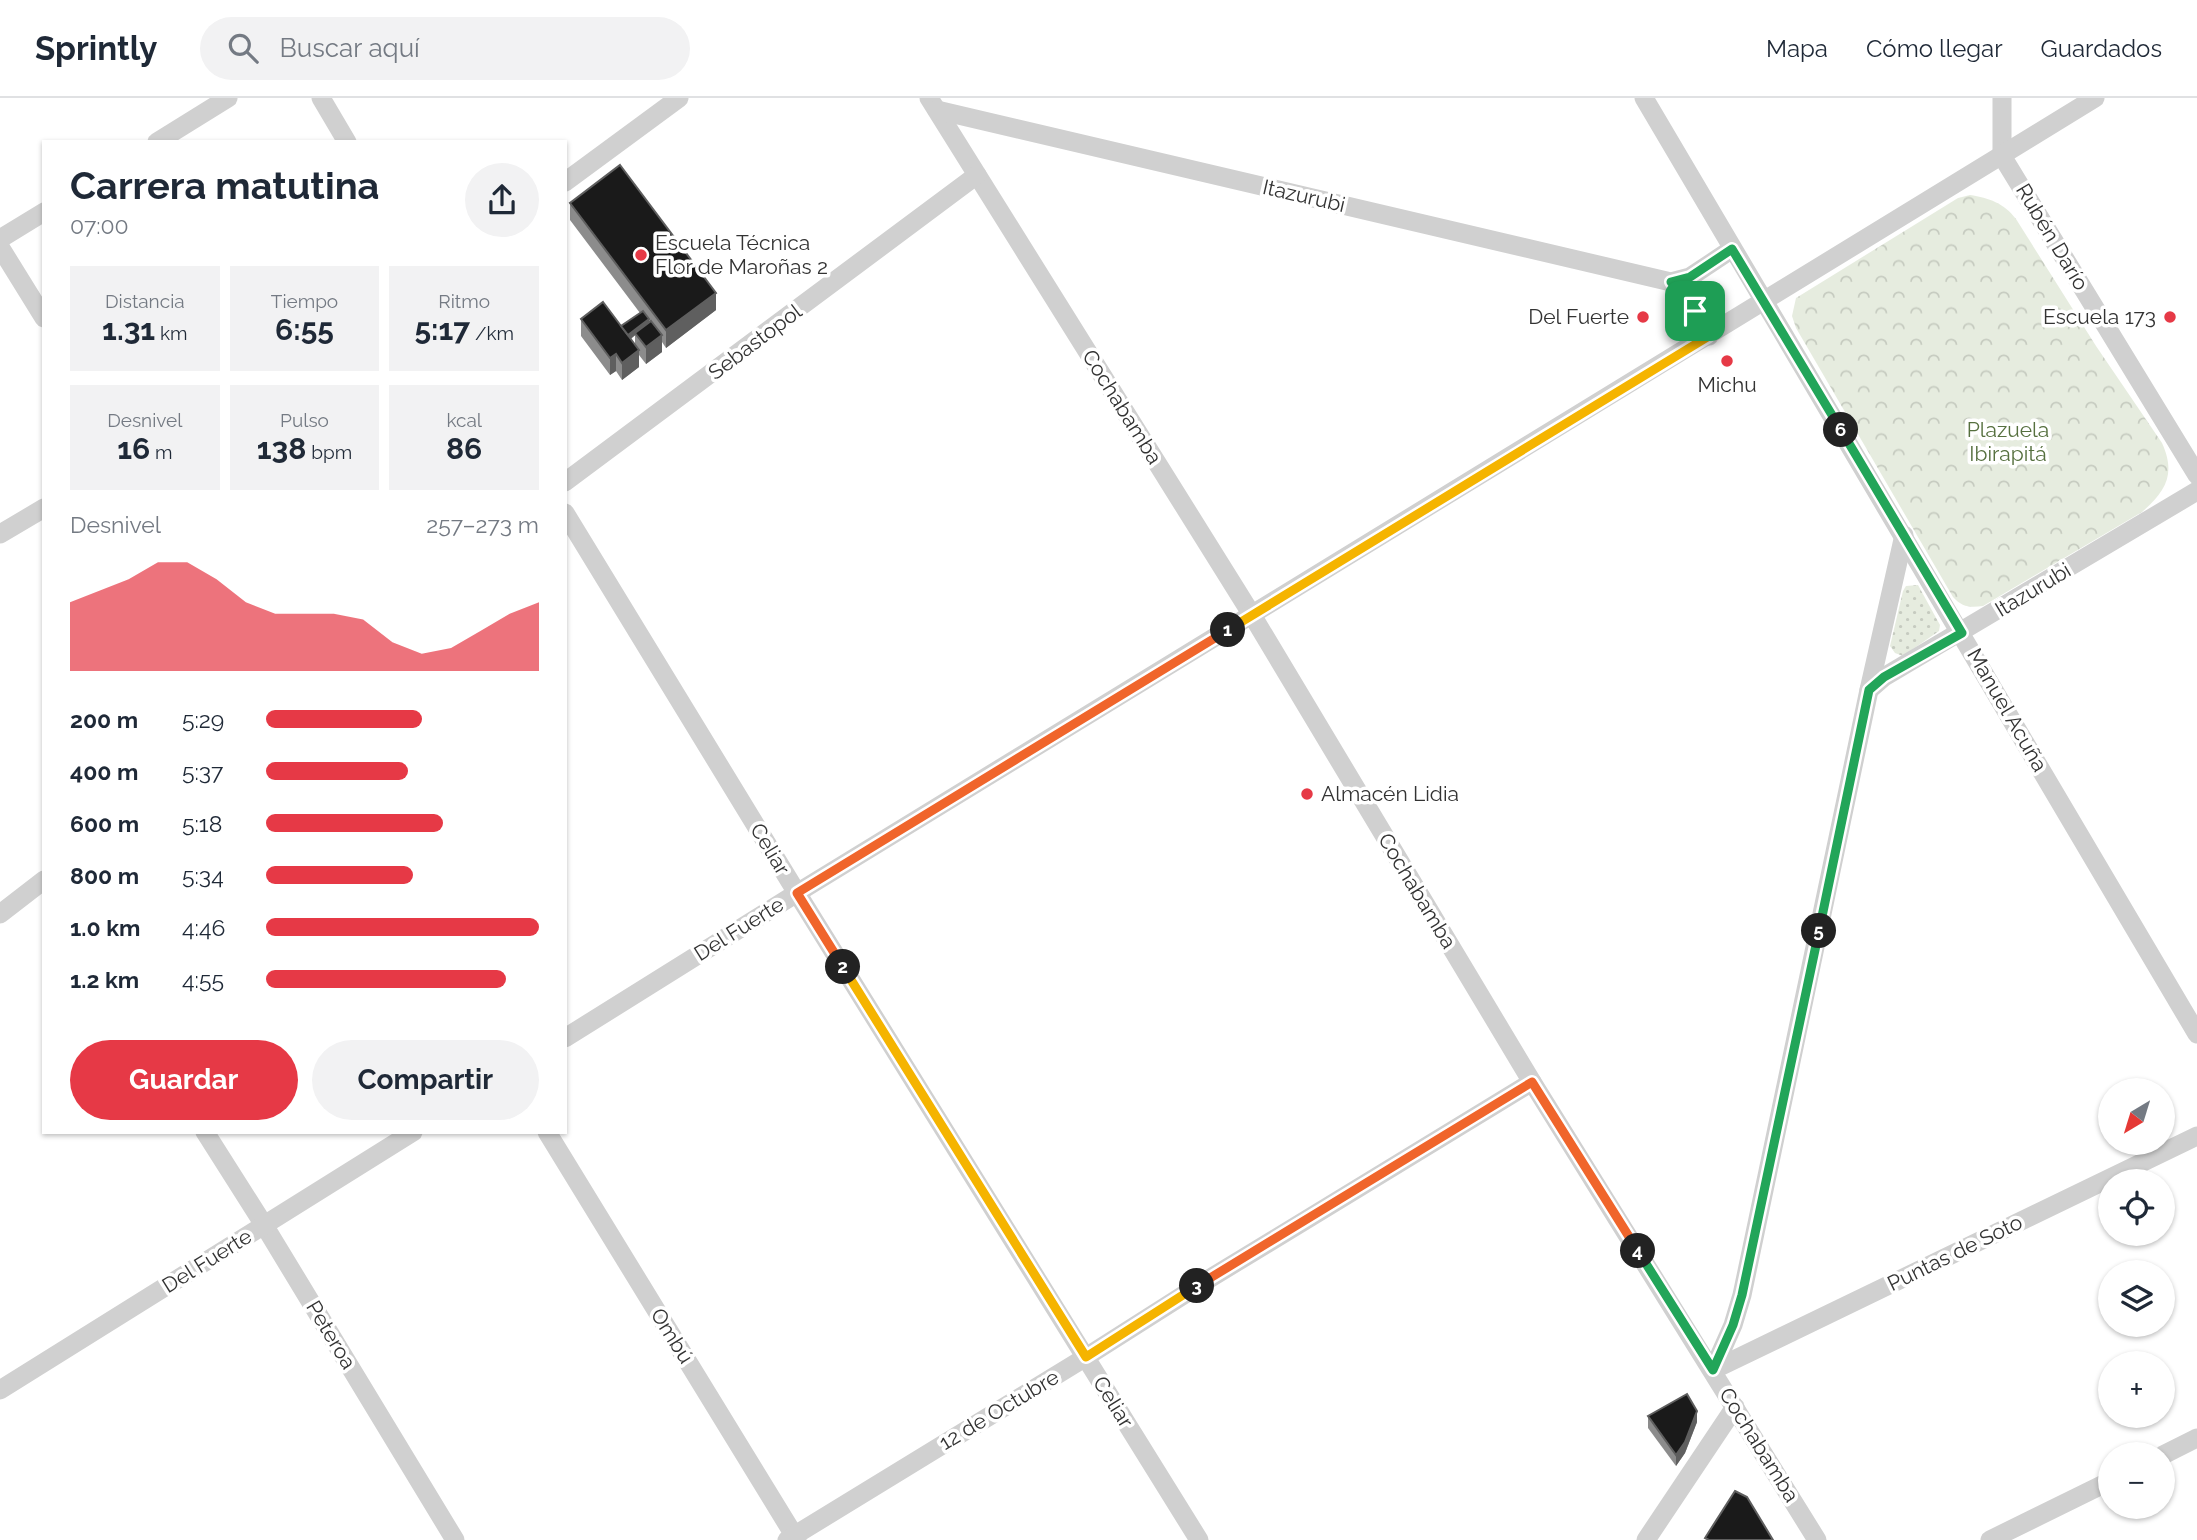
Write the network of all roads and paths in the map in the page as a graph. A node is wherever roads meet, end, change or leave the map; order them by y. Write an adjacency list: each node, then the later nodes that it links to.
1 (228, 98): 8 (street)
2 (321, 98): 9 (street)
3 (679, 98): 12 (street)
4 (1644, 98): 16 (street, Manuel Acuña)
5 (2002, 98): 10 (street)
6 (2095, 98): 10 (street, Del Fuerte)
7 (938, 102): 11 (street, Cochabamba); 17 (street, Itazurubi)
8 (160, 140)
9 (346, 140)
10 (2002, 156): 18 (street, Del Fuerte); 21 (street, Rubén Darío)
11 (977, 175): 22 (street, Sebastopol); 28 (street, Cochabamba)
12 (567, 181)
13 (42, 213): 14 (street)
14 (0, 239)
15 (0, 247): 19 (street)
16 (1732, 249): 17 (street); 18 (street, Manuel Acuña)
17 (1671, 282): 20 (street)
18 (1764, 300): 20 (street, Del Fuerte); 27 (street, Manuel Acuña)
19 (42, 315)
20 (1709, 336): 28 (street, Del Fuerte)
21 (2197, 475)
22 (567, 481)
23 (2197, 491): 29 (street, Itazurubi)
24 (42, 509): 26 (street)
25 (567, 516): 32 (street, Celiar)
26 (0, 534)
27 (1904, 535): 29 (street, Manuel Acuña); 30 (street)
28 (1252, 615): 32 (street, Del Fuerte); 36 (street, Cochabamba)
29 (1962, 633): 30 (street, Itazurubi); 34 (street, Manuel Acuña)
30 (1869, 690): 43 (street)
31 (42, 882): 33 (street)
32 (797, 893): 35 (street, Del Fuerte); 42 (street, Celiar)
33 (0, 914)
34 (2197, 1034)
35 (567, 1037)
36 (1532, 1082): 42 (street, 12 de Octubre); 43 (street, Cochabamba)
37 (206, 1134): 41 (street, Peteroa)
38 (411, 1134): 41 (street, Del Fuerte)
39 (548, 1134): 49 (street, Ombú)
40 (2197, 1136): 43 (street, Puntas de Soto)
41 (264, 1225): 44 (street, Del Fuerte); 50 (street, Peteroa)
42 (1086, 1357): 49 (street, 12 de Octubre); 51 (street, Celiar)
43 (1713, 1370): 45 (street, Cochabamba)
44 (0, 1390)
45 (1735, 1407): 52 (street); 53 (street, Cochabamba)
46 (2197, 1438): 47 (street)
47 (2175, 1449)
48 (2098, 1487): 54 (street)
49 (793, 1539)
50 (455, 1540)
51 (1199, 1540)
52 (1646, 1540)
53 (1817, 1540)
54 (1990, 1540)

